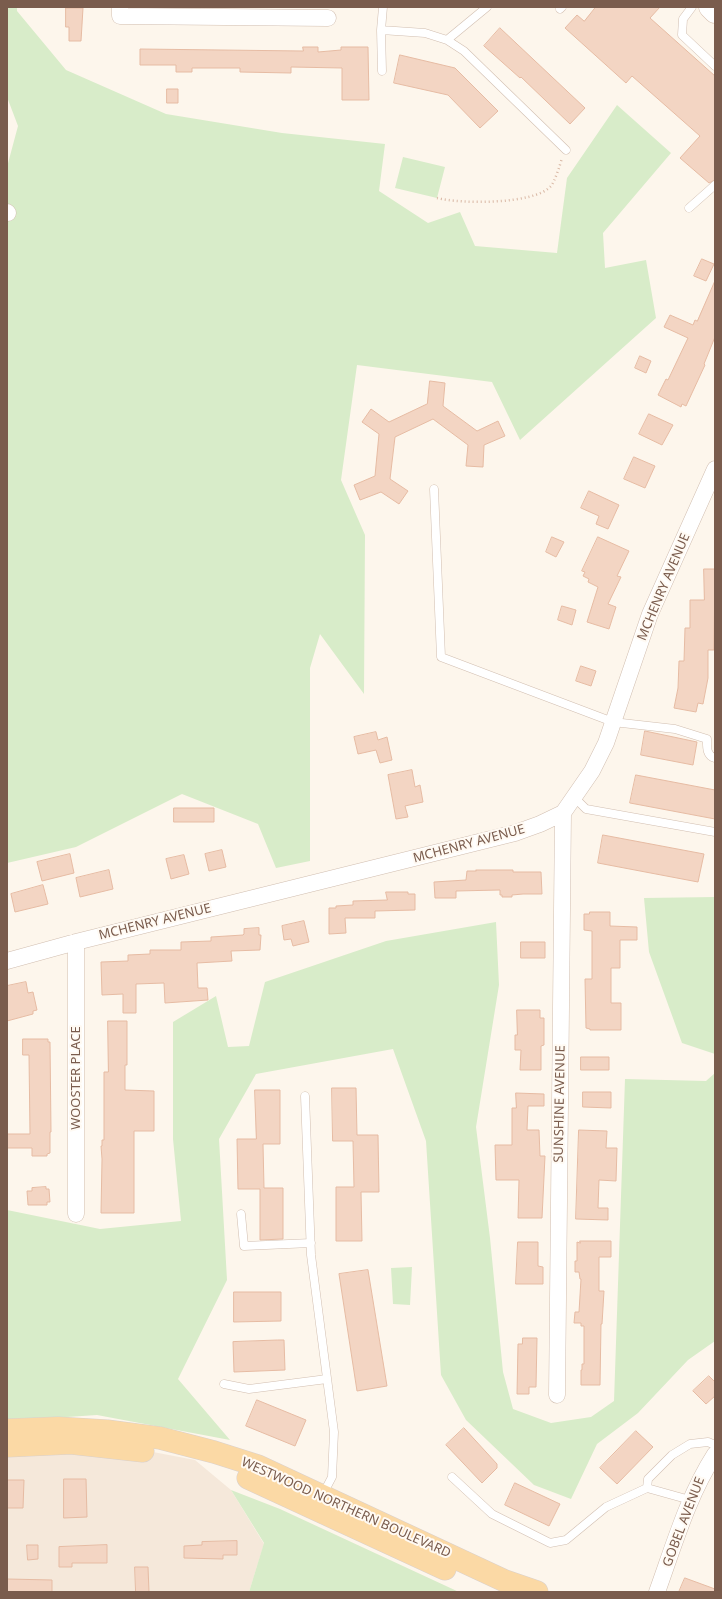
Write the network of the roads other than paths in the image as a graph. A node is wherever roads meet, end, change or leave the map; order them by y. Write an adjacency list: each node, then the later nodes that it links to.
1 (383, 7): 8 (lane)
2 (487, 7): 9 (lane)
3 (692, 7): 10 (lane)
4 (710, 7): 6 (main road)
5 (120, 12): 7 (street)
6 (715, 12)
7 (328, 18)
8 (381, 30): 9 (lane); 11 (lane)
9 (446, 40): 12 (lane)
10 (715, 66)
11 (382, 71)
12 (566, 150)
13 (715, 185): 14 (lane)
14 (689, 208)
15 (715, 469): 17 (street, MCHENRY AVENUE)
16 (434, 490): 17 (lane)
17 (613, 722): 18 (lane); 19 (street, MCHENRY AVENUE)
18 (715, 758)
19 (575, 798): 20 (street, MCHENRY AVENUE); 21 (lane)
20 (563, 813): 22 (street, MCHENRY AVENUE); 30 (street, SUNSHINE AVENUE)
21 (715, 832)
22 (76, 942): 23 (street, MCHENRY AVENUE); 25 (street, WOOSTER PLACE)
23 (7, 961)
24 (305, 1096): 27 (lane)
25 (76, 1214)
26 (241, 1214): 27 (lane)
27 (311, 1243): 28 (lane)
28 (327, 1379): 29 (lane); 38 (lane)
29 (224, 1384)
30 (557, 1395)
31 (7, 1430): 38 (main road, WESTWOOD NORTHERN BOULEVARD)
32 (715, 1445): 36 (lane)
33 (7, 1446): 38 (main road, WESTWOOD NORTHERN BOULEVARD)
34 (715, 1454): 37 (street, GOBEL AVENUE)
35 (452, 1477): 36 (lane)
36 (646, 1488): 37 (lane)
37 (690, 1500): 41 (street, GOBEL AVENUE)
38 (318, 1502): 39 (main road, WESTWOOD NORTHERN BOULEVARD); 40 (main road, WESTWOOD NORTHERN BOULEVARD)
39 (495, 1592)
40 (537, 1592)
41 (657, 1592)

